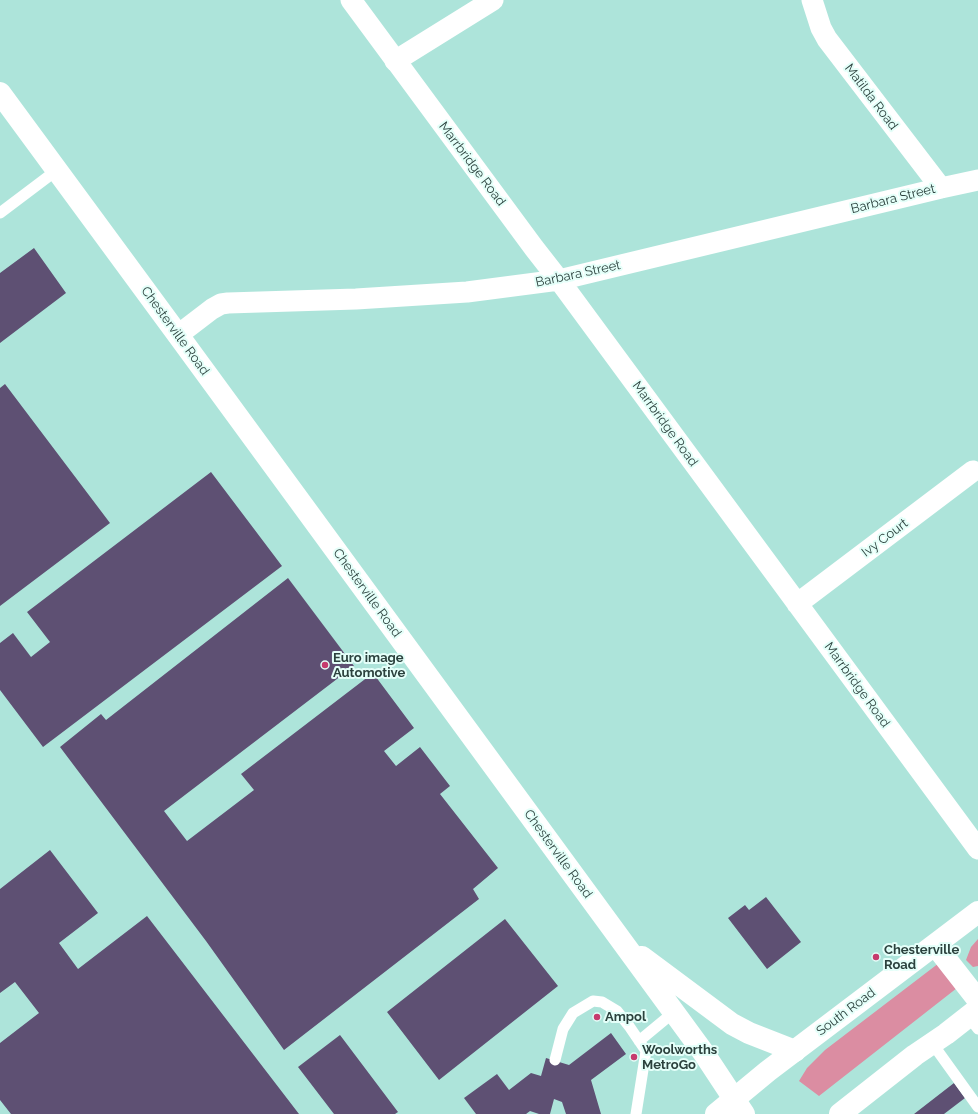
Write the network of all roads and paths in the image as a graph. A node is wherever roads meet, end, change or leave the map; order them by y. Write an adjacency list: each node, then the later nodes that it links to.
1 (351, 0): 4 (street, Marrbridge Road)
2 (493, 0): 4 (street)
3 (812, 0): 8 (street, Matilda Road)
4 (395, 61): 10 (street, Marrbridge Road)
5 (0, 93): 6 (main road, Chesterville Road)
6 (57, 170): 9 (lane); 11 (main road, Chesterville Road)
7 (978, 180): 8 (street, Barbara Street)
8 (941, 188): 10 (street, Barbara Street)
9 (0, 212)
10 (559, 280): 11 (street, Barbara Street); 13 (street, Marrbridge Road)
11 (178, 335): 16 (main road, Chesterville Road)
12 (973, 471): 13 (street, Ivy Court)
13 (797, 604): 14 (street, Marrbridge Road)
14 (978, 849)
15 (978, 912): 17 (main road, South Road)
16 (624, 943): 18 (main road, Chesterville Road); 22 (main road)
17 (935, 945): 19 (main road); 22 (main road, South Road)
18 (674, 1012): 20 (lane); 24 (main road, Chesterville Road)
19 (976, 1013): 21 (main road)
20 (639, 1041): 23 (lane); 26 (lane)
21 (932, 1043): 25 (lane); 28 (main road)
22 (795, 1051): 24 (main road, South Road)
23 (555, 1060)
24 (739, 1106): 27 (main road, South Road)
25 (978, 1107)
26 (636, 1114)
27 (716, 1114)
28 (840, 1114)

